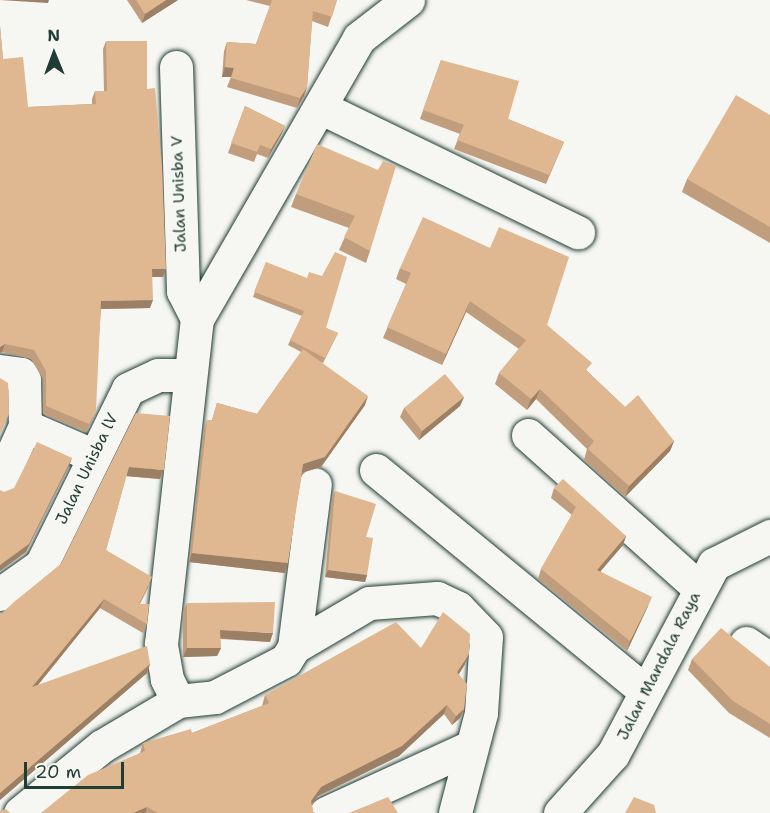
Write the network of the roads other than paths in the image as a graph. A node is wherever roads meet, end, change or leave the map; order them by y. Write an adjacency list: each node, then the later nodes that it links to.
1 (378, 0): 3 (street)
2 (408, 0): 3 (street)
3 (359, 38): 5 (street)
4 (176, 67): 7 (street, Jalan Unisba V)
5 (320, 107): 6 (street); 7 (street)
6 (578, 232)
7 (197, 319): 9 (street)
8 (0, 371): 10 (street)
9 (190, 375): 12 (street, Jalan Unisba lV); 21 (street)
10 (26, 426): 12 (street); 14 (street)
11 (528, 435): 18 (street)
12 (92, 455): 17 (street, Jalan Unisba lV)
13 (376, 470): 20 (street)
14 (0, 481)
15 (315, 484): 19 (street)
16 (770, 536): 18 (street, Jalan Mandala Raya)
17 (6, 585)
18 (699, 588): 20 (street, Jalan Mandala Raya)
19 (294, 647): 21 (street); 22 (street)
20 (643, 689): 26 (street, Jalan Mandala Raya)
21 (178, 701): 23 (street)
22 (470, 747): 24 (street); 25 (street)
23 (20, 813)
24 (326, 813)
25 (455, 813)
26 (560, 813)

